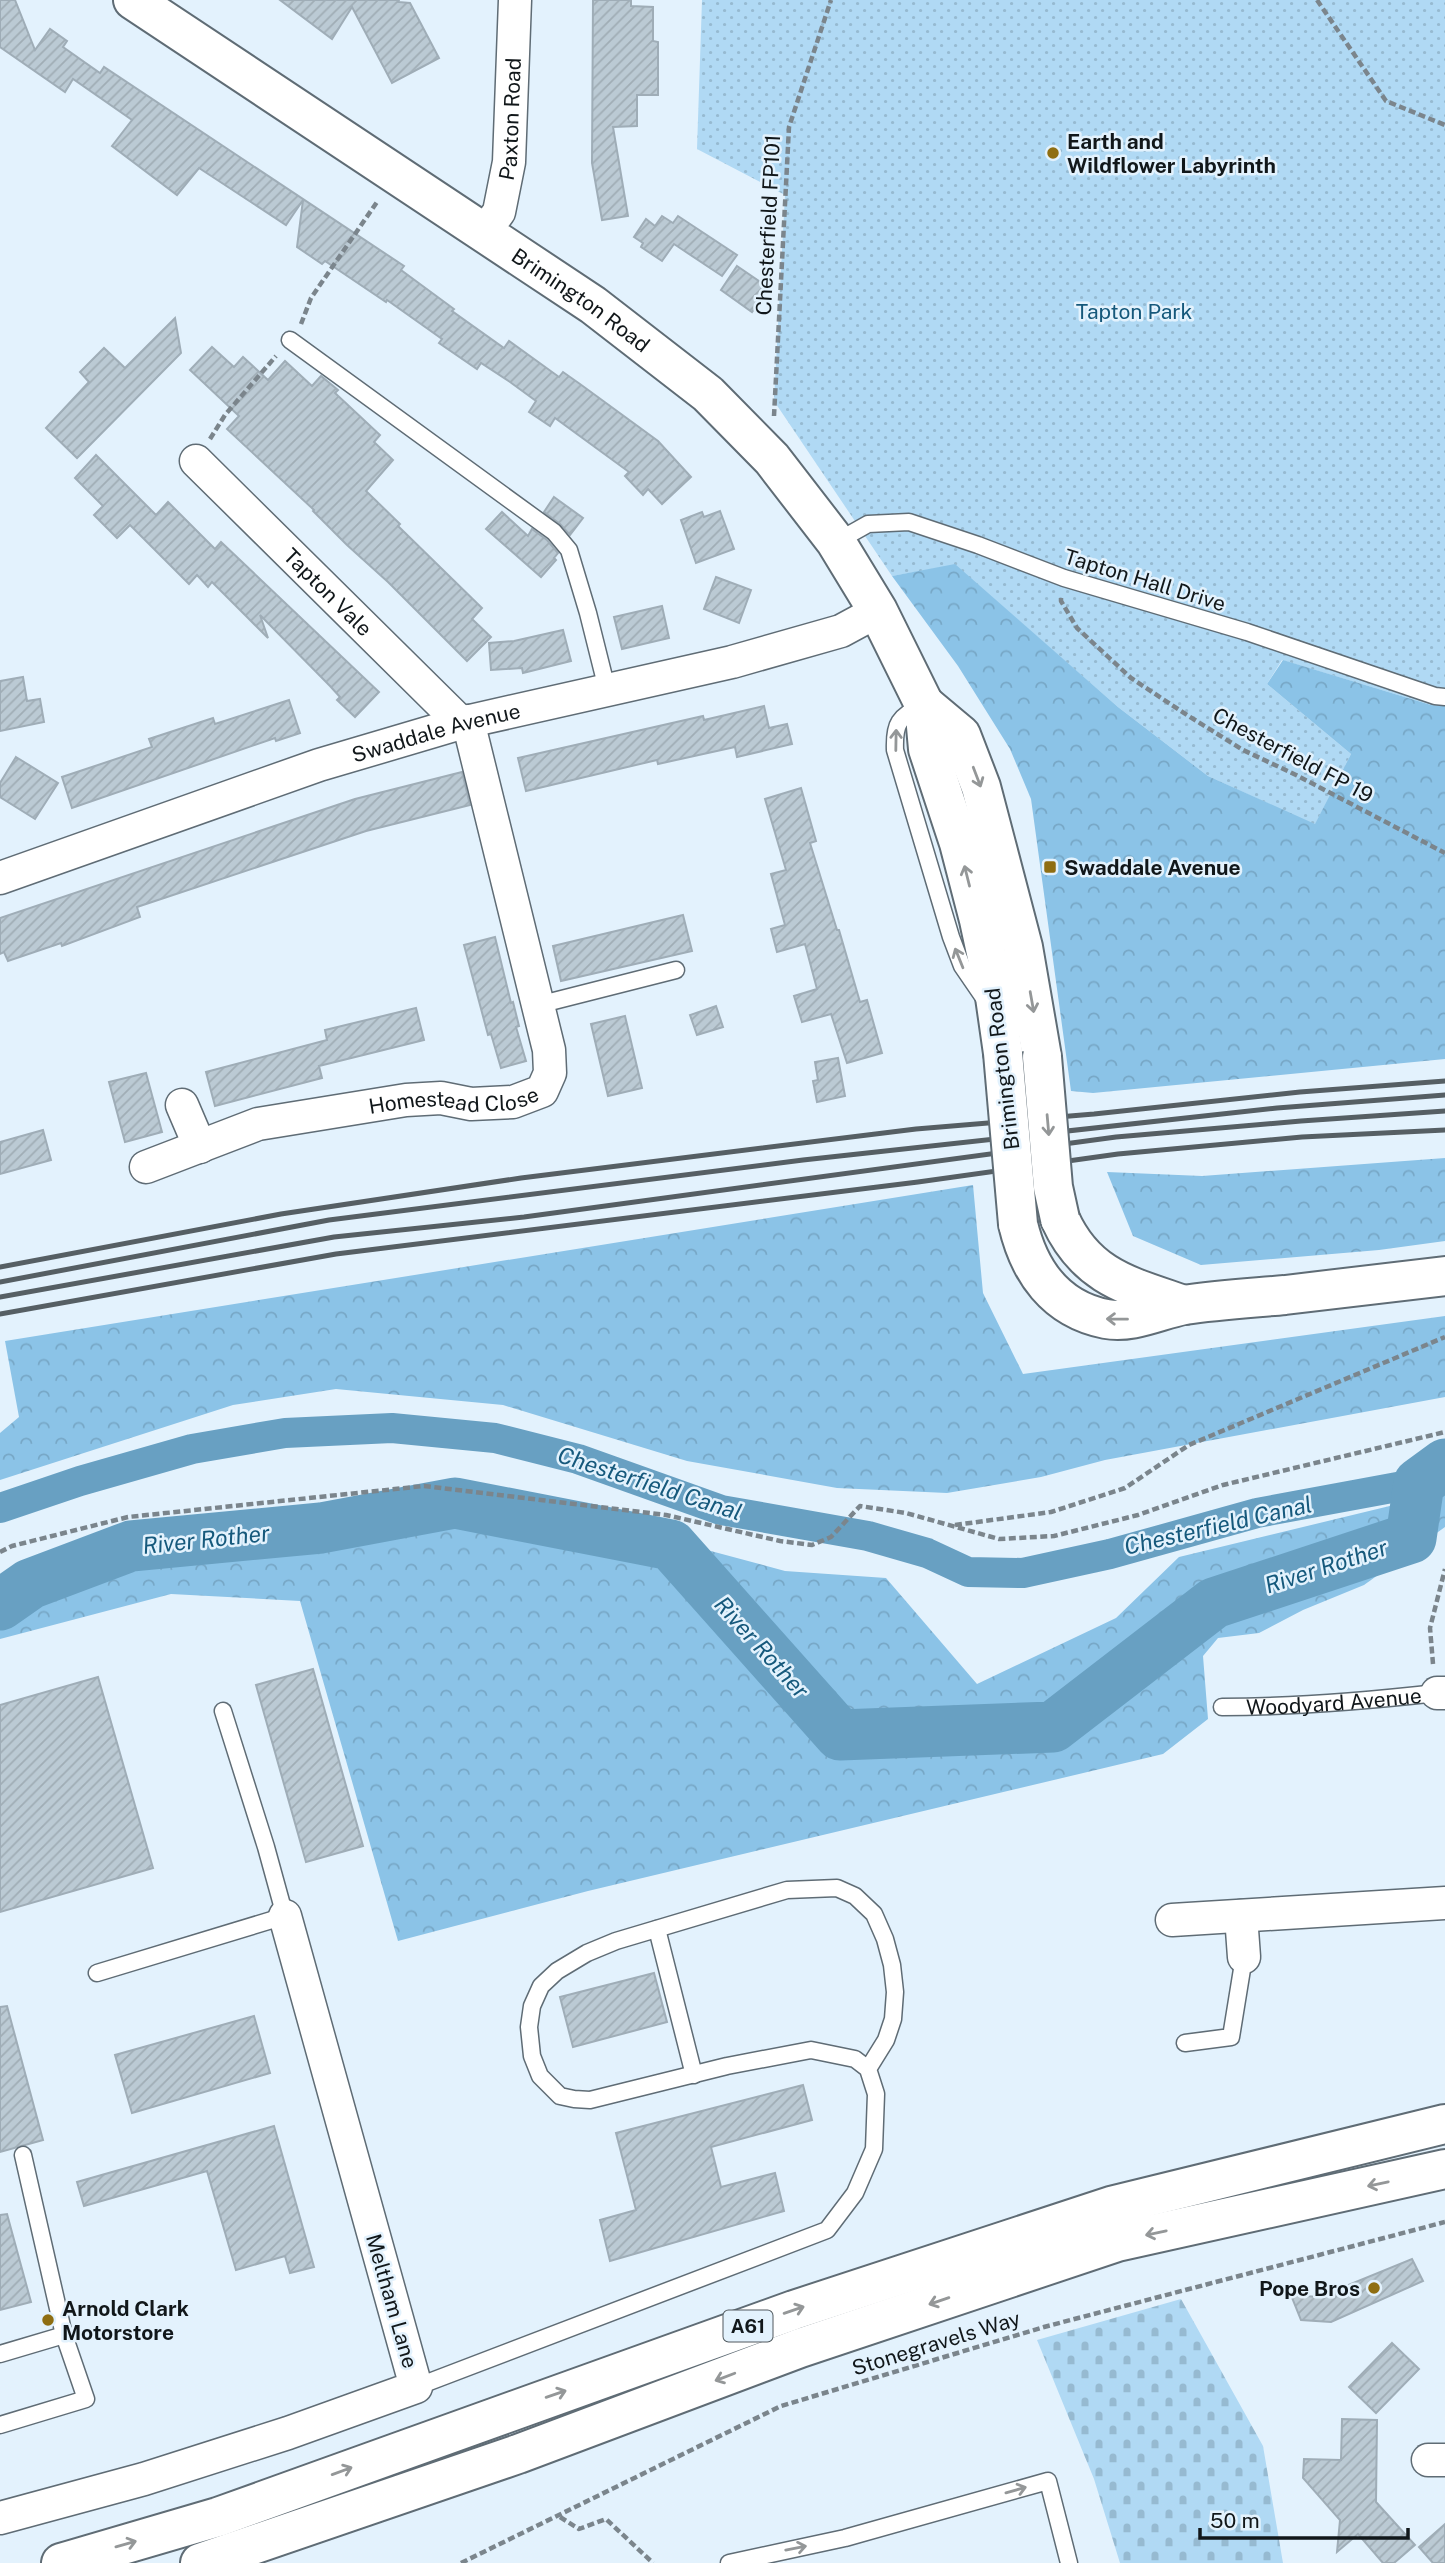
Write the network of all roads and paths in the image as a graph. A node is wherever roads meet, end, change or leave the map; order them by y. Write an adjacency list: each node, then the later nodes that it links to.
1 (133, 0): 7 (main road, Brimington Road)
2 (515, 0): 7 (street, Paxton Road)
3 (831, 0): 9 (path, Chesterfield FP101)
4 (1317, 0): 5 (path)
5 (1445, 125)
6 (365, 220): 8 (path)
7 (484, 232): 9 (main road, Brimington Road)
8 (290, 340): 10 (path); 14 (lane)
9 (772, 459): 11 (main road, Brimington Road)
10 (196, 461): 17 (street, Tapton Vale)
11 (836, 542): 12 (lane, Tapton Hall Drive); 13 (main road, Brimington Road)
12 (1064, 578): 15 (lane, Tapton Hall Drive); 18 (path, Chesterfield FP 19)
13 (878, 611): 14 (street, Swaddale Avenue); 16 (main road, Brimington Road)
14 (607, 689): 17 (street, Swaddale Avenue)
15 (1445, 697)
16 (924, 704): 26 (main road, Brimington Road, one-way to 26, bridge); 26 (main road, Brimington Road, one-way to 16, bridge)
17 (464, 722): 19 (street, Swaddale Avenue); 21 (street, Homestead Close)
18 (1445, 853)
19 (0, 878)
20 (676, 971): 21 (lane)
21 (537, 1005): 23 (street, Homestead Close)
22 (182, 1105): 23 (street)
23 (200, 1147): 24 (street, Homestead Close)
24 (146, 1167)
25 (1445, 1276): 26 (main road, Brimington Road)
26 (1184, 1306)
27 (1445, 1337): 29 (path)
28 (1445, 1432): 29 (path)
29 (951, 1525): 30 (path)
30 (0, 1552)
31 (1445, 1569): 32 (path)
32 (1441, 1693): 33 (lane, Woodyard Avenue)
33 (1222, 1707)
34 (223, 1711): 36 (lane)
35 (1445, 1903): 37 (street)
36 (285, 1916): 41 (lane); 51 (street, Meltham Lane)
37 (1241, 1916): 38 (street); 40 (street)
38 (1172, 1920)
39 (656, 1929): 43 (lane); 44 (lane); 44 (lane)
40 (1244, 1957): 42 (lane)
41 (97, 1973)
42 (1185, 2043)
43 (868, 2069): 44 (lane); 51 (lane)
44 (694, 2075)
45 (1445, 2124): 55 (main road, A61, one-way to 45)
46 (23, 2155): 49 (lane)
47 (1445, 2169): 56 (main road, A61, one-way to 56)
48 (1445, 2222): 53 (path, Stonegravels Way)
49 (64, 2335): 50 (lane); 52 (lane)
50 (0, 2354)
51 (416, 2387): 54 (street, Meltham Lane)
52 (0, 2425)
53 (559, 2517): 57 (path, Stonegravels Way); 58 (path)
54 (0, 2518)
55 (61, 2563)
56 (200, 2563)
57 (461, 2563)
58 (653, 2563)
59 (729, 2563): 60 (lane, one-way to 60)
60 (1069, 2563)

